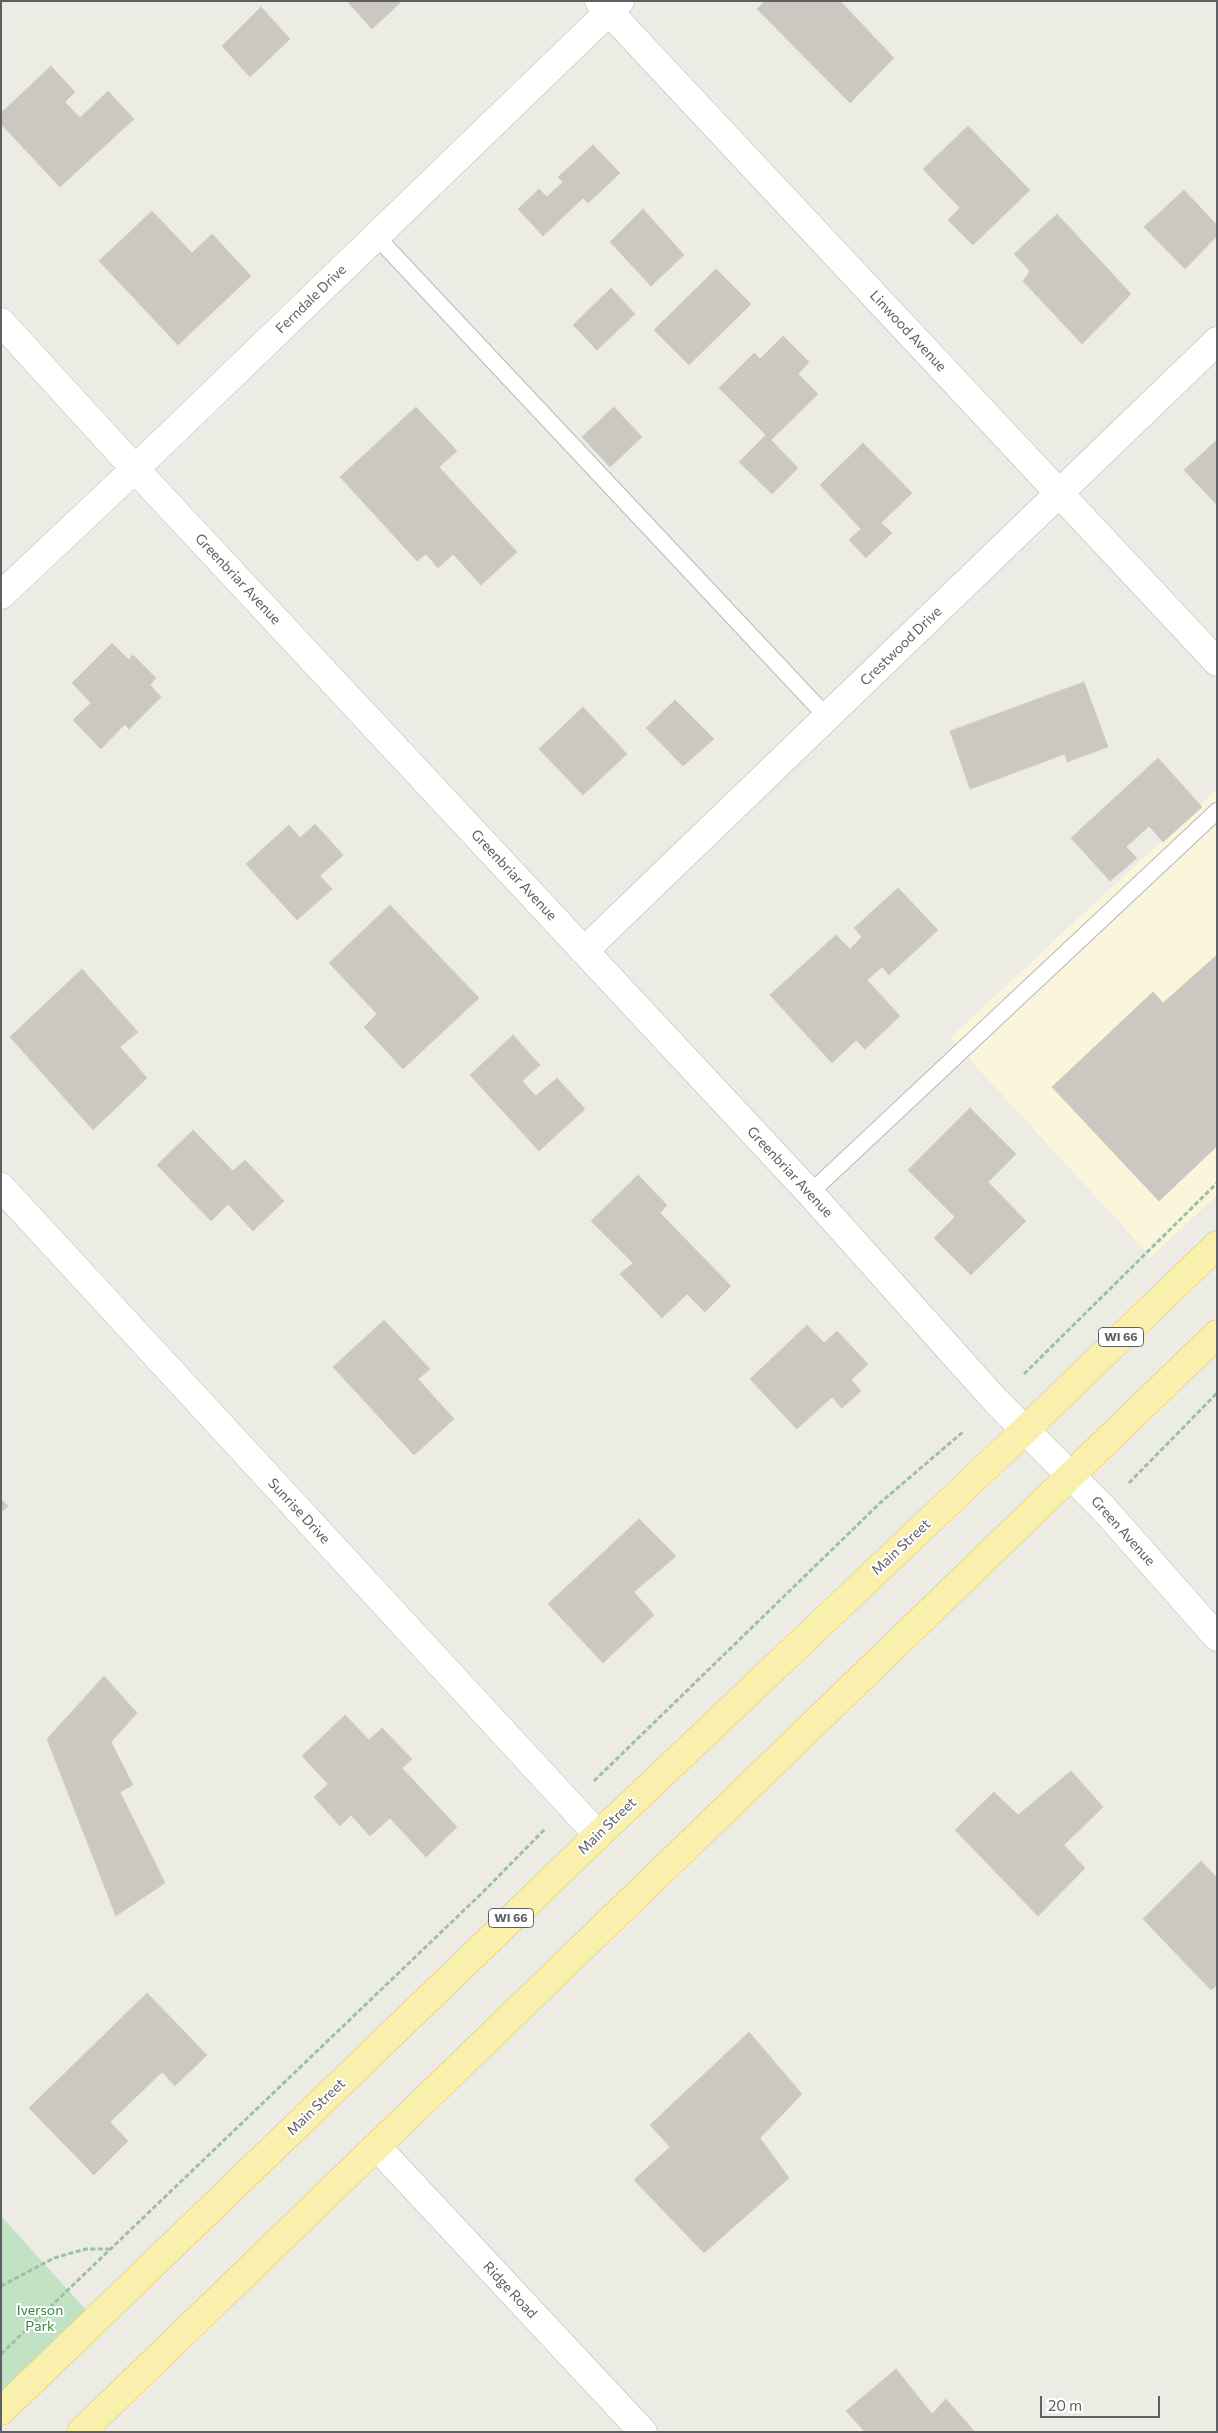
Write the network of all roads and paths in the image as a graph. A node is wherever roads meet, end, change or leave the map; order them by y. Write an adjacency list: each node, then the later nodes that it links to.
1 (609, 5): 2 (street, Ferndale Drive); 6 (street, Linwood Avenue)
2 (376, 236): 5 (street, Ferndale Drive); 9 (lane)
3 (1, 322): 5 (street, Greenbriar Avenue)
4 (1217, 341): 6 (street, Crestwood Drive)
5 (135, 469): 7 (street, Ferndale Drive); 11 (street, Greenbriar Avenue)
6 (1060, 492): 8 (street, Linwood Avenue); 9 (street, Crestwood Drive)
7 (1, 595)
8 (1217, 662)
9 (827, 717): 11 (street, Crestwood Drive)
10 (1217, 812): 14 (lane)
11 (584, 951): 14 (street, Greenbriar Avenue)
12 (1217, 1183): 17 (path)
13 (1, 1187): 24 (street, Sunrise Drive)
14 (810, 1194): 19 (street, Greenbriar Avenue)
15 (1217, 1245): 19 (main road, Main Street / WI 66)
16 (1217, 1334): 21 (main road)
17 (1024, 1374)
18 (1217, 1393): 22 (path)
19 (1025, 1430): 21 (street, Green Avenue); 25 (main road, Main Street / WI 66)
20 (964, 1431): 24 (path)
21 (1070, 1475): 22 (street, Green Avenue); 26 (main road)
22 (1104, 1509): 23 (street, Green Avenue)
23 (1217, 1637)
24 (570, 1805): 25 (street, Sunrise Drive); 27 (path)
25 (598, 1835): 30 (main road, Main Street / WI 66)
26 (378, 2147): 31 (main road); 32 (street, Ridge Road)
27 (109, 2249): 28 (path); 29 (path)
28 (1, 2286)
29 (1, 2354)
30 (1, 2411)
31 (82, 2432)
32 (643, 2432)

